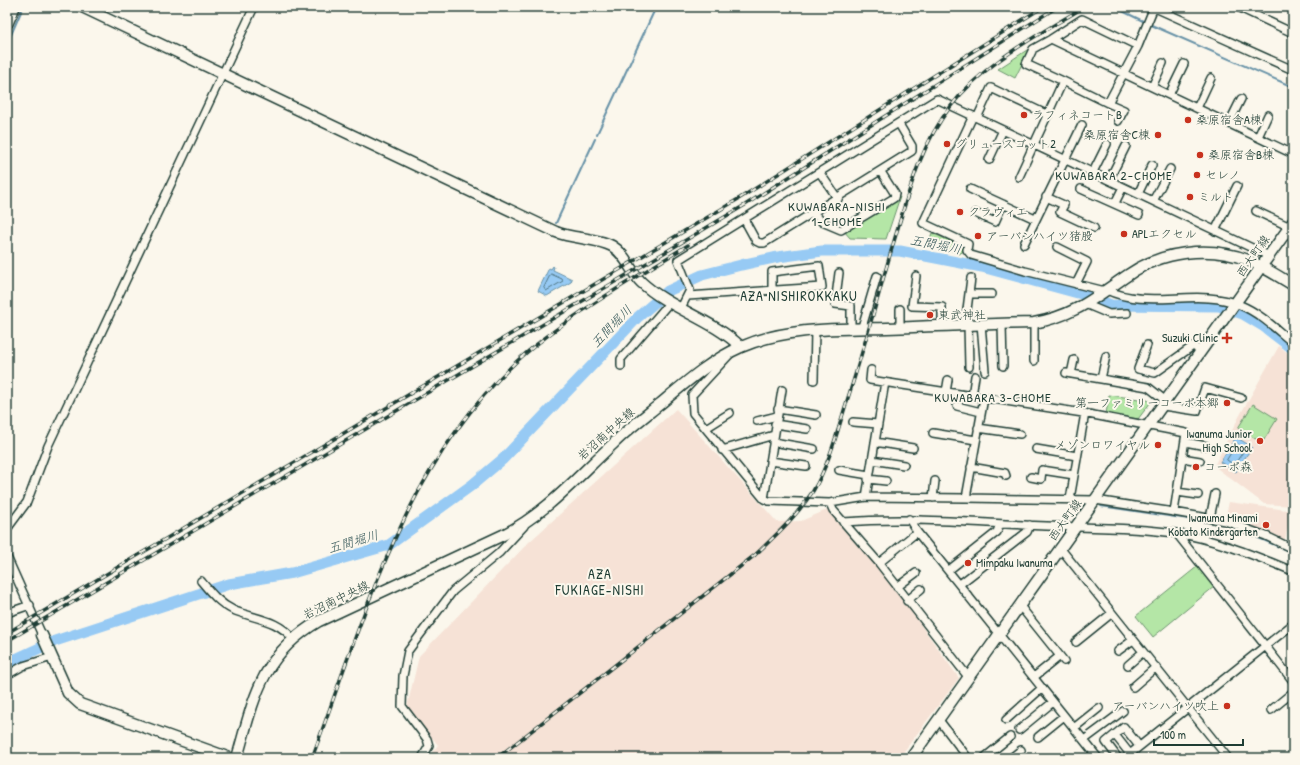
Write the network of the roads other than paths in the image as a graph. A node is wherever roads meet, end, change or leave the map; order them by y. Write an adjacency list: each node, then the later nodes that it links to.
1 (14, 7): 6 (main road)
2 (82, 7): 13 (street)
3 (254, 7): 13 (street)
4 (1154, 7): 9 (street); 12 (street)
5 (1238, 7): 7 (street)
6 (7, 23)
7 (1293, 33)
8 (1051, 38): 9 (street); 14 (street); 16 (street)
9 (1138, 46): 14 (street)
10 (1163, 62): 17 (street)
11 (1184, 64): 18 (street)
12 (1293, 70)
13 (222, 74): 78 (street); 175 (street)
14 (1124, 75): 17 (street); 20 (street)
15 (1211, 78): 21 (street)
16 (1063, 81): 20 (street); 22 (street)
17 (1152, 87): 18 (street)
18 (1169, 95): 21 (street)
19 (1241, 98): 26 (street)
20 (1108, 103): 25 (street)
21 (1197, 108): 26 (street)
22 (1048, 115): 24 (street); 31 (street)
23 (1268, 115): 30 (street)
24 (975, 117): 27 (street); 29 (street); 71 (street)
25 (1118, 121)
26 (1229, 123): 30 (street)
27 (899, 124): 39 (street); 41 (street)
28 (1082, 125): 35 (street)
29 (1003, 130): 31 (street); 36 (street)
30 (1258, 137): 34 (street)
31 (1033, 144): 35 (street); 42 (street)
32 (1107, 144): 40 (street)
33 (1126, 146): 43 (street)
34 (1293, 154)
35 (1064, 159): 40 (street); 49 (street)
36 (990, 160)
37 (1152, 165): 48 (street)
38 (1170, 169): 51 (street)
39 (881, 172): 50 (street); 55 (street)
40 (1093, 172): 43 (street)
41 (820, 173): 50 (street); 58 (street)
42 (1019, 177)
43 (1109, 180): 45 (street)
44 (1237, 186): 62 (street)
45 (1123, 187): 48 (street); 53 (street)
46 (1081, 188): 53 (street)
47 (970, 189): 52 (street)
48 (1138, 194): 51 (street)
49 (1046, 197): 59 (street); 61 (street)
50 (838, 199): 55 (street)
51 (1154, 201): 62 (street)
52 (1003, 204): 56 (street); 59 (street)
53 (1116, 204): 57 (street)
54 (1256, 211): 60 (street)
55 (814, 213): 58 (street)
56 (975, 213)
57 (1138, 215)
58 (744, 219): 75 (street)
59 (1036, 219): 63 (street)
60 (1292, 225): 65 (street, 西大町線)
61 (1094, 228)
62 (1215, 230): 65 (street)
63 (1024, 244)
64 (1057, 247): 71 (street)
65 (1269, 256): 66 (street, 西大町線)
66 (1261, 267): 72 (street); 74 (street); 80 (street, 西大町線)
67 (839, 273): 91 (street)
68 (877, 276): 89 (street)
69 (916, 276): 88 (street)
70 (971, 278): 76 (street)
71 (1076, 284): 74 (street)
72 (1293, 285)
73 (772, 291): 73 (street); 75 (street)
74 (1105, 291): 79 (street, 岩沼南中央線); 80 (street)
75 (689, 293): 81 (street)
76 (969, 294): 77 (street); 87 (street)
77 (992, 294)
78 (669, 301): 81 (street); 101 (street)
79 (1087, 303): 83 (street); 84 (street, 岩沼南中央線)
80 (1235, 304): 93 (street); 96 (street, 西大町線)
81 (681, 308): 95 (street)
82 (900, 309): 90 (street)
83 (1127, 313)
84 (1034, 322): 86 (street, 岩沼南中央線); 100 (street)
85 (981, 324): 86 (street, 岩沼南中央線); 87 (street, 岩沼南中央線); 105 (street)
86 (1002, 324): 102 (street)
87 (966, 325): 88 (street, 岩沼南中央線); 103 (street)
88 (942, 326): 90 (street, 岩沼南中央線)
89 (862, 327): 90 (street, 岩沼南中央線); 91 (street, 岩沼南中央線)
90 (900, 327)
91 (851, 328): 92 (street, 岩沼南中央線)
92 (815, 330): 95 (street, 岩沼南中央線); 108 (street)
93 (1293, 342)
94 (1147, 345): 96 (street)
95 (741, 347): 97 (street, 岩沼南中央線)
96 (1201, 351): 116 (street, 西大町線)
97 (731, 352): 128 (street); 170 (street, 岩沼南中央線)
98 (1106, 356): 107 (street)
99 (1074, 360): 107 (street)
100 (1034, 361)
101 (621, 366)
102 (1003, 366)
103 (969, 367)
104 (871, 370): 110 (street)
105 (985, 370)
106 (975, 376): 113 (street)
107 (1101, 379): 116 (street)
108 (814, 380)
109 (948, 380): 112 (street)
110 (885, 382): 112 (street); 126 (street)
111 (782, 390): 118 (street)
112 (946, 392): 113 (street)
113 (972, 396): 114 (street)
114 (984, 398): 119 (street); 121 (street)
115 (1241, 398): 116 (street)
116 (1164, 403): 127 (street, 西大町線)
117 (957, 406): 119 (street)
118 (777, 412): 122 (street); 123 (street); 125 (street)
119 (981, 412): 129 (street)
120 (730, 413): 128 (street)
121 (1085, 413): 127 (street); 142 (street)
122 (816, 415)
123 (757, 421)
124 (853, 422): 126 (street)
125 (775, 424): 130 (street); 133 (street)
126 (878, 424): 135 (street)
127 (1147, 426): 136 (street); 165 (street, 西大町線)
128 (706, 428): 141 (street)
129 (978, 428): 132 (street); 134 (street)
130 (807, 430)
131 (933, 433): 134 (street)
132 (1020, 434)
133 (774, 438): 139 (street); 141 (street); 145 (street)
134 (976, 440): 149 (street)
135 (875, 442): 138 (street); 144 (street)
136 (1185, 442): 137 (street); 143 (street)
137 (1206, 446)
138 (913, 448)
139 (814, 449)
140 (1036, 449): 142 (street)
141 (722, 450): 164 (street)
142 (1077, 456): 151 (street)
143 (1182, 458): 146 (street); 157 (street)
144 (872, 460): 147 (street); 153 (street)
145 (770, 461): 148 (street); 164 (street)
146 (1200, 461)
147 (904, 465)
148 (806, 466)
149 (971, 467): 152 (street); 162 (street)
150 (839, 470): 153 (street)
151 (1074, 475): 154 (street); 163 (street)
152 (1006, 476)
153 (868, 477): 155 (street); 160 (street)
154 (1031, 477)
155 (886, 481)
156 (935, 482): 161 (street)
157 (1177, 492): 159 (street); 167 (street)
158 (1215, 494): 168 (street)
159 (1198, 495)
160 (866, 497): 161 (street); 166 (street)
161 (933, 498): 162 (street)
162 (966, 498): 163 (street)
163 (1070, 499): 165 (street)
164 (764, 500): 166 (street)
165 (1095, 500): 167 (street); 174 (street, 西大町線)
166 (830, 503): 171 (street)
167 (1174, 512): 168 (street)
168 (1210, 518): 179 (street)
169 (909, 519): 171 (street); 172 (street); 176 (street)
170 (530, 520): 198 (street, 岩沼南中央線); 233 (street)
171 (844, 522): 181 (street)
172 (1000, 524): 173 (street); 182 (street)
173 (1030, 526): 174 (street); 186 (street)
174 (1075, 528): 177 (street); 178 (street, 西大町線)
175 (7, 529)
176 (917, 532): 181 (street); 182 (street)
177 (1177, 534): 183 (street); 201 (street)
178 (1061, 549): 191 (street, 西大町線); 193 (street)
179 (1293, 549)
180 (7, 557): 190 (street)
181 (879, 563): 187 (street)
182 (949, 570): 186 (street)
183 (1293, 571)
184 (916, 573): 187 (street)
185 (201, 581): 198 (street)
186 (960, 584): 196 (street)
187 (897, 587): 189 (street)
188 (921, 590): 189 (street)
189 (908, 601): 209 (street)
190 (30, 605): 192 (street); 197 (street)
191 (1020, 606): 196 (street, 西大町線); 208 (street)
192 (7, 613)
193 (1113, 614): 195 (street); 199 (street); 200 (street)
194 (1293, 624): 201 (street)
195 (1096, 630)
196 (1000, 634): 208 (street); 209 (street, 西大町線)
197 (42, 635): 204 (street)
198 (293, 639): 232 (street, 岩沼南中央線)
199 (1134, 640): 202 (street); 203 (street)
200 (1076, 642)
201 (1266, 646): 210 (street); 215 (street)
202 (1118, 651)
203 (1143, 652): 205 (street); 206 (street)
204 (50, 653): 207 (street); 231 (street)
205 (1128, 665)
206 (1156, 667): 211 (street); 215 (street)
207 (7, 675)
208 (1034, 677): 212 (street)
209 (969, 678): 220 (street, 西大町線)
210 (1293, 680)
211 (1133, 687)
212 (1042, 688): 214 (street); 221 (street)
213 (1293, 692): 217 (street)
214 (1053, 702): 219 (street); 223 (street)
215 (1188, 707): 228 (street); 240 (street)
216 (1099, 708): 222 (street)
217 (1271, 710)
218 (1123, 711): 227 (street)
219 (1064, 716): 222 (street); 226 (street)
220 (939, 720): 234 (street, 西大町線); 235 (street)
221 (1006, 720)
222 (1074, 728): 227 (street)
223 (1019, 730)
224 (1115, 735): 228 (street); 230 (street); 239 (street)
225 (1010, 737): 236 (street)
226 (1038, 737)
227 (1084, 740): 238 (street)
228 (1139, 746): 230 (street)
229 (1021, 750): 237 (street)
230 (1127, 756)
231 (230, 758)
232 (237, 758)
233 (422, 758)
234 (911, 758)
235 (968, 758)
236 (984, 758)
237 (1011, 758)
238 (1098, 758)
239 (1118, 758)
240 (1228, 758)

